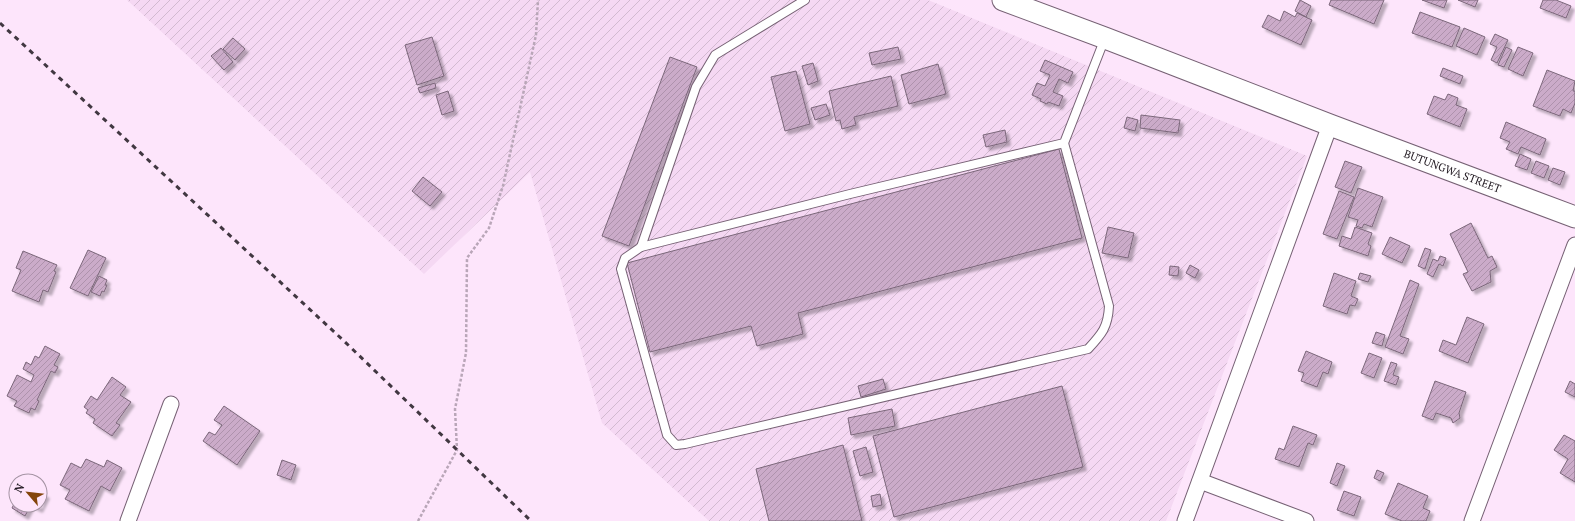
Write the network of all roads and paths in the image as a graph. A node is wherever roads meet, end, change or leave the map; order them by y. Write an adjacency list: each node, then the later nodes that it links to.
1 (538, 0): 13 (path)
2 (805, 0): 9 (lane)
3 (1003, 0): 4 (main road, BUTUNGWA STREET)
4 (1106, 38): 5 (main road, BUTUNGWA STREET); 6 (lane)
5 (1330, 126): 7 (main road, BUTUNGWA STREET); 11 (street)
6 (1064, 143): 9 (lane); 9 (lane)
7 (1575, 217)
8 (1575, 245): 16 (street)
9 (641, 247)
10 (171, 404): 12 (street)
11 (1200, 481): 14 (street); 15 (street)
12 (128, 521)
13 (418, 521)
14 (1185, 521)
15 (1306, 521)
16 (1472, 521)

